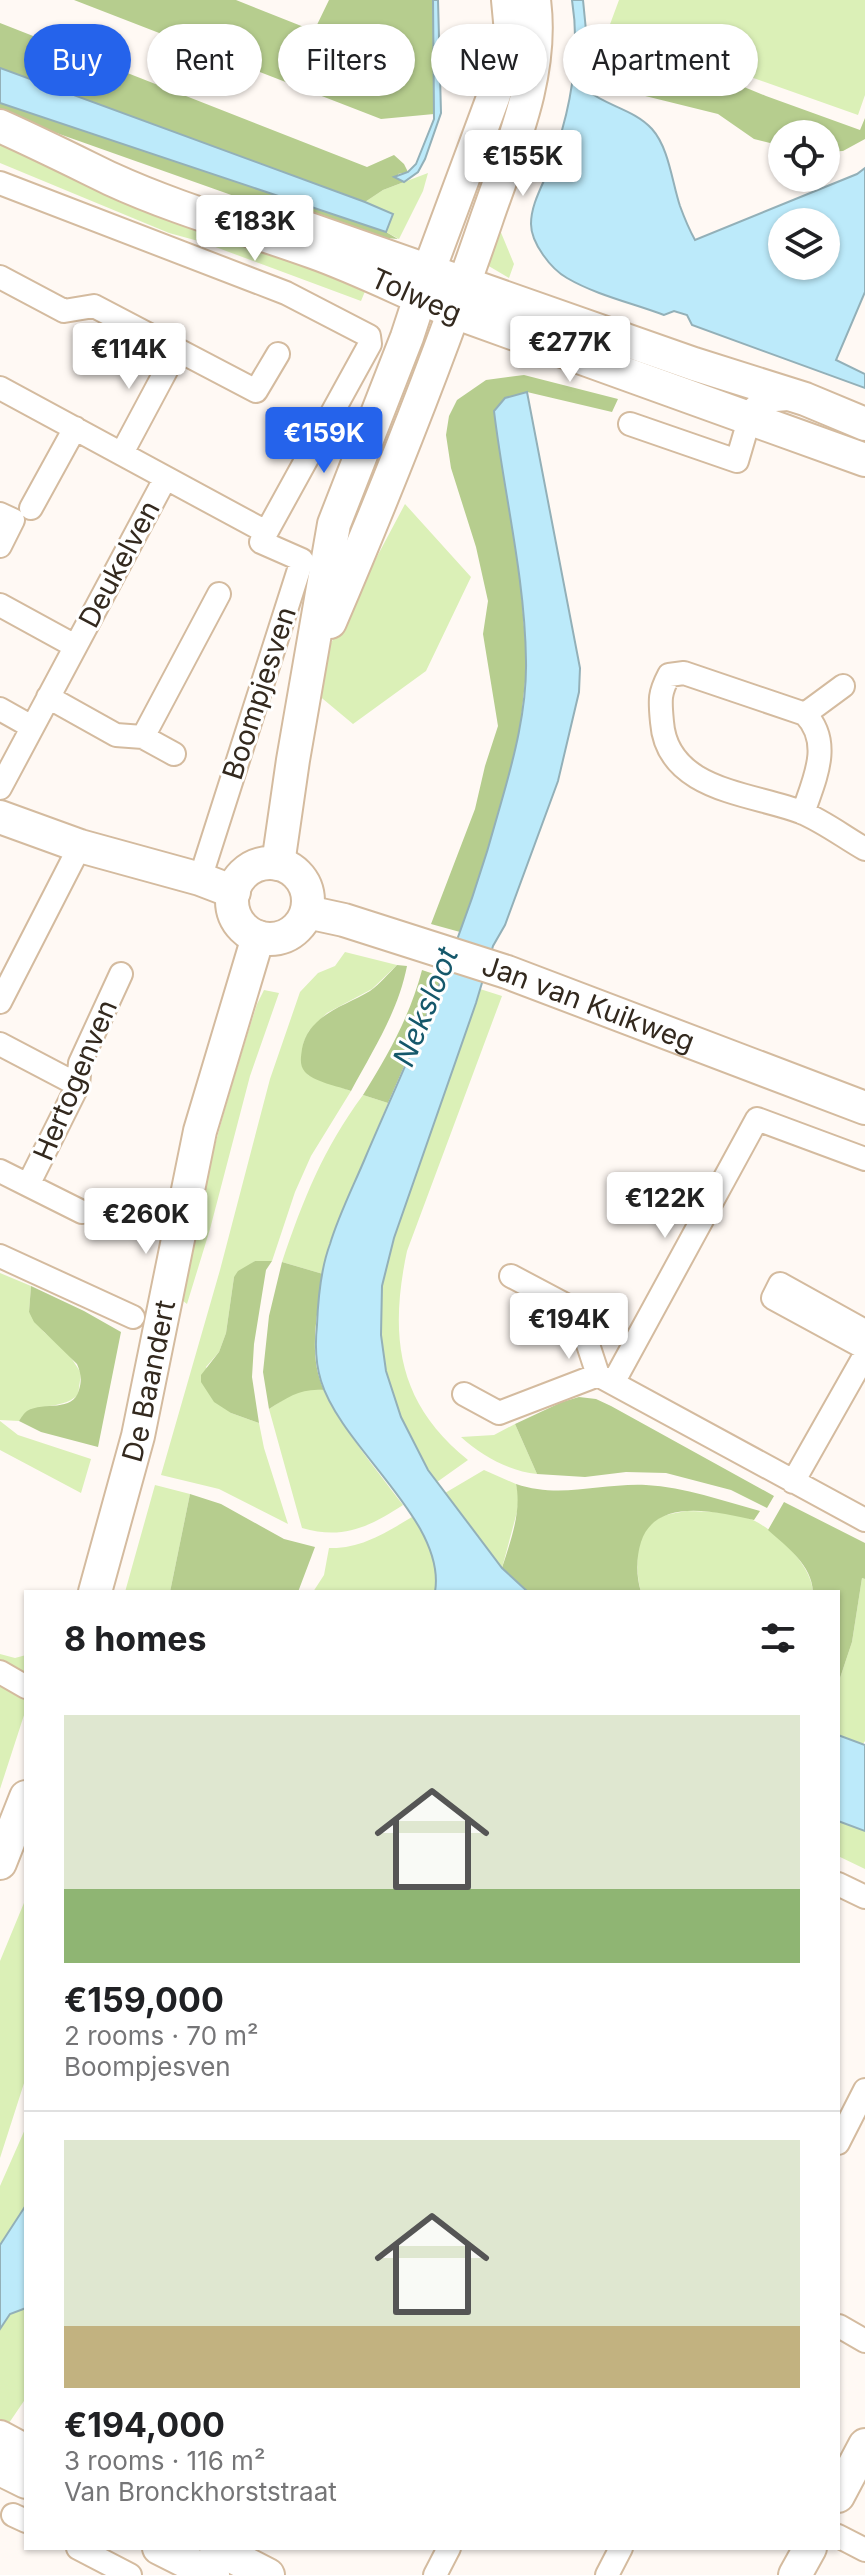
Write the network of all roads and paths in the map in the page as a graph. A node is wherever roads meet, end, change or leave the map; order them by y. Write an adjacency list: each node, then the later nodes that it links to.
1 (508, 0): 6 (main road)
2 (534, 0): 7 (main road)
3 (0, 126): 6 (main road, Tolweg)
4 (0, 183): 21 (street)
5 (0, 277): 8 (street)
6 (424, 284): 7 (main road, Tolweg); 26 (main road)
7 (460, 298): 11 (main road, Tolweg); 12 (main road, Tolweg); 26 (main road)
8 (177, 350): 9 (street); 16 (street)
9 (278, 354)
10 (0, 388): 15 (street, Deukelven)
11 (805, 399): 12 (street); 14 (main road, Tolweg)
12 (749, 419): 13 (street); 17 (main road, Tolweg)
13 (630, 424)
14 (865, 424)
15 (75, 428): 16 (street, Deukelven); 19 (street)
16 (122, 453): 18 (street, Deukelven)
17 (865, 460)
18 (165, 479): 21 (street, Boompjesven); 25 (street, Deukelven)
19 (31, 508)
20 (0, 514): 22 (street)
21 (266, 532): 40 (street, Boompjesven)
22 (0, 546)
23 (219, 594): 32 (street)
24 (0, 605): 25 (street)
25 (75, 646): 28 (street, Deukelven)
26 (308, 673): 39 (main road)
27 (843, 686): 30 (street)
28 (48, 697): 31 (street, Deukelven); 32 (street)
29 (0, 709): 31 (street)
30 (805, 714): 35 (street); 35 (street)
31 (32, 727): 34 (street, Deukelven)
32 (143, 737): 33 (street)
33 (174, 754)
34 (0, 788)
35 (803, 813): 38 (street)
36 (0, 817): 37 (main road)
37 (80, 846): 40 (main road); 45 (street)
38 (865, 849)
39 (278, 864): 41 (main road); 42 (main road)
40 (200, 879): 41 (main road)
41 (234, 892): 43 (main road)
42 (307, 912): 43 (main road); 48 (main road, Jan van Kuikweg)
43 (258, 937): 63 (main road, De Baandert)
44 (121, 974): 47 (street, Hertogenven)
45 (0, 1002)
46 (0, 1044): 47 (street)
47 (78, 1085): 51 (street, Hertogenven)
48 (865, 1108)
49 (865, 1159): 59 (street)
50 (0, 1171): 51 (street, Hertogenven)
51 (28, 1185): 52 (street, Hertogenven)
52 (82, 1212)
53 (0, 1256): 55 (street)
54 (511, 1276): 59 (street)
55 (133, 1317)
56 (865, 1331): 57 (street)
57 (865, 1348)
58 (865, 1355): 61 (street)
59 (606, 1379): 60 (street); 61 (street)
60 (464, 1394)
61 (793, 1482): 62 (street)
62 (865, 1520)
63 (96, 1590)
64 (0, 1672): 65 (street)
65 (24, 1686)
66 (24, 1802): 67 (main road)
67 (0, 1863)
68 (840, 1885): 69 (street)
69 (865, 1897)
70 (865, 2090): 71 (street)
71 (840, 2139)
72 (840, 2327): 73 (street)
73 (865, 2341)
74 (0, 2437): 76 (main road)
75 (865, 2445): 79 (main road)
76 (24, 2450)
77 (0, 2469): 78 (main road)
78 (24, 2481)
79 (840, 2492)
80 (840, 2537): 85 (street)
81 (82, 2550): 87 (street)
82 (169, 2550): 86 (main road)
83 (448, 2550): 89 (street)
84 (620, 2550): 90 (street)
85 (865, 2550)
86 (219, 2560): 88 (main road)
87 (130, 2575)
88 (268, 2575)
89 (435, 2575)
90 (607, 2575)

